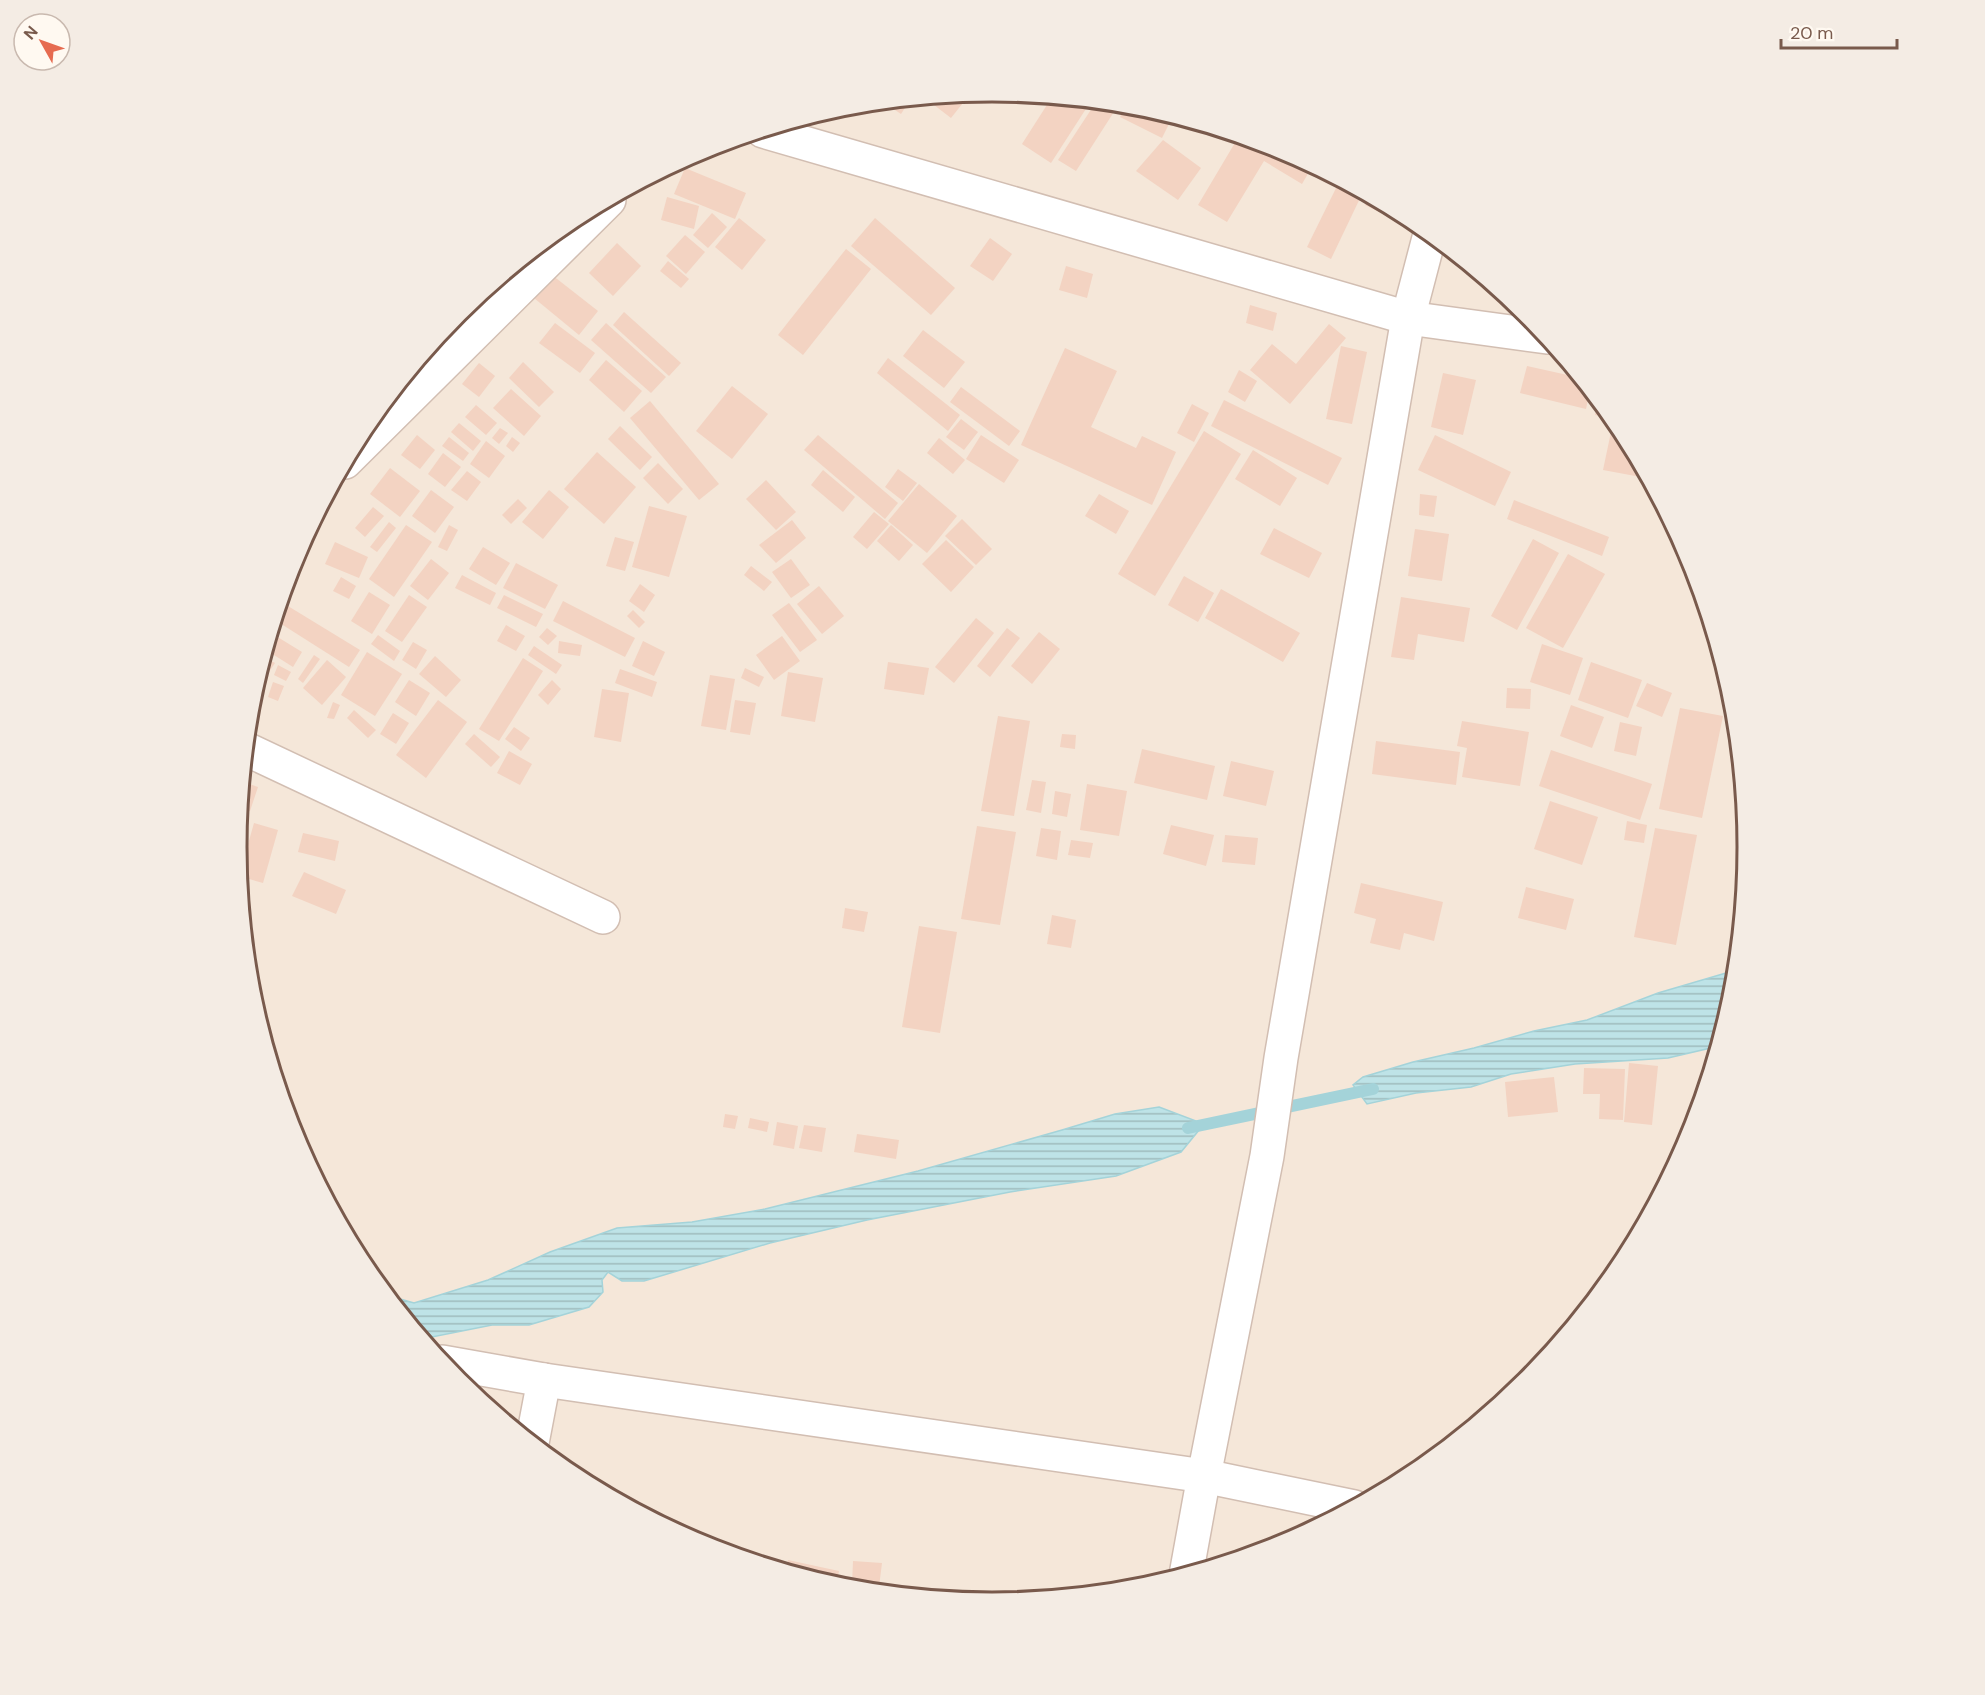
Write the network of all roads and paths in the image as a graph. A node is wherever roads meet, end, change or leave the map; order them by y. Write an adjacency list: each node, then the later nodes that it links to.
1 (776, 135): 4 (street)
2 (585, 223): 6 (street)
3 (1428, 243): 4 (street)
4 (1408, 318): 5 (street); 12 (street)
5 (1534, 335)
6 (371, 436)
7 (253, 752): 8 (street)
8 (603, 917)
9 (455, 1364): 10 (street)
10 (544, 1380): 11 (street); 12 (street)
11 (534, 1435)
12 (1204, 1476): 13 (street); 14 (street)
13 (1343, 1505)
14 (1187, 1567)

